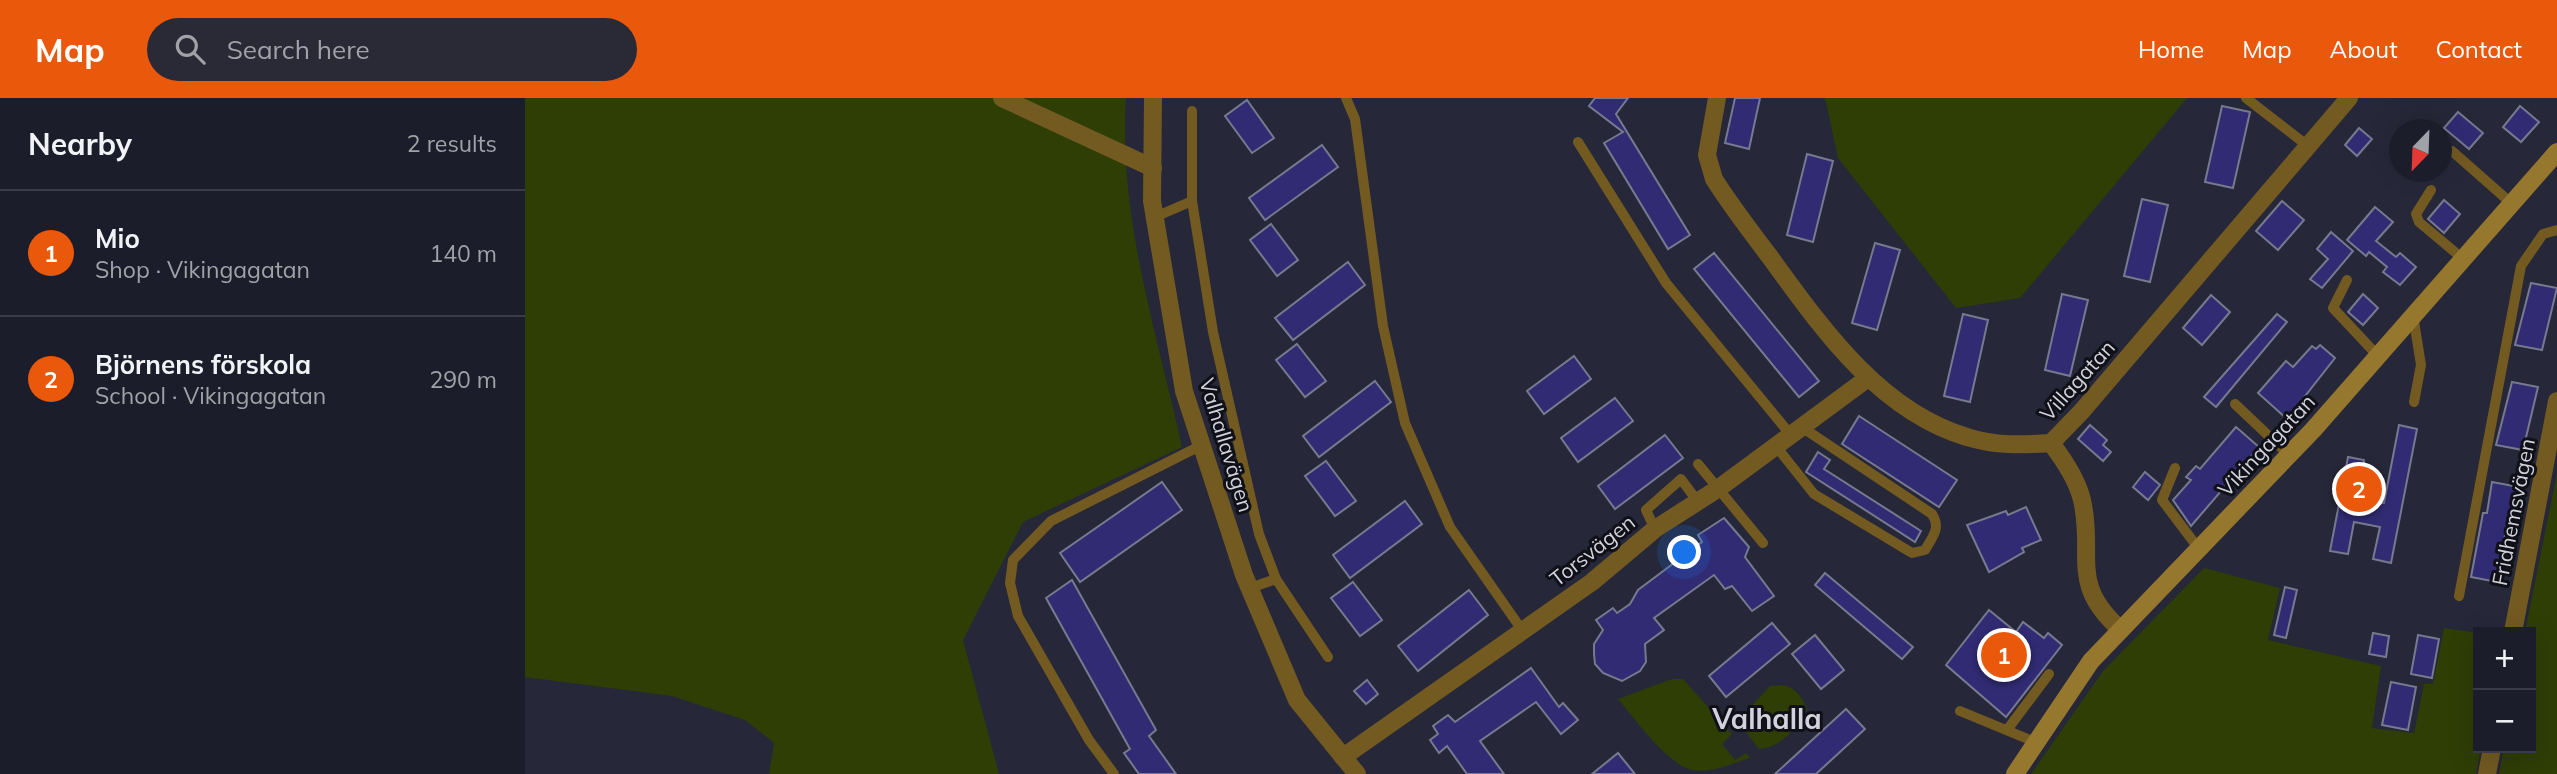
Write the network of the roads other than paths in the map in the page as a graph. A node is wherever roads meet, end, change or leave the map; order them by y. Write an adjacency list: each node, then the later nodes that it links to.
1 (1002, 98): 12 (street)
2 (1153, 98): 12 (street, Valhallavägen)
3 (1346, 98): 42 (lane)
4 (1717, 98): 22 (street, Villagatan)
5 (2246, 98): 9 (lane)
6 (2349, 98): 9 (street, Villagatan)
7 (1192, 111): 14 (lane)
8 (1579, 142): 26 (lane)
9 (2308, 146): 27 (street, Villagatan)
10 (2452, 151): 15 (lane)
11 (2557, 152): 15 (street, Vikingagatan)
12 (1153, 168): 16 (street, Valhallavägen)
13 (2431, 190): 18 (lane)
14 (1192, 201): 16 (lane); 38 (lane)
15 (2511, 203): 18 (street, Vikingagatan)
16 (1155, 217): 28 (street, Valhallavägen)
17 (2557, 230): 40 (lane)
18 (2462, 258): 20 (street, Vikingagatan)
19 (2347, 280): 21 (lane)
20 (2413, 314): 21 (street, Vikingagatan); 24 (lane)
21 (2378, 356): 30 (street, Vikingagatan)
22 (1868, 378): 26 (street, Torsvägen); 27 (street, Villagatan)
23 (2557, 401): 41 (street, Fridhemsvägen)
24 (2414, 402)
25 (2235, 404): 30 (lane)
26 (1795, 430): 29 (street, Torsvägen); 29 (lane)
27 (2051, 443): 43 (street)
28 (1202, 445): 39 (street, Valhallavägen); 51 (lane)
29 (1775, 445): 33 (street, Torsvägen)
30 (2289, 455): 37 (street, Vikingagatan)
31 (1698, 464): 33 (lane)
32 (2175, 468): 37 (lane)
33 (1719, 488): 34 (street, Torsvägen); 36 (lane)
34 (1698, 502): 35 (street, Torsvägen); 35 (lane)
35 (1655, 529): 42 (street, Torsvägen)
36 (1763, 543)
37 (2199, 549): 43 (street, Vikingagatan)
38 (1276, 579): 39 (lane); 44 (lane)
39 (1250, 588): 50 (street, Valhallavägen)
40 (2459, 596)
41 (2513, 627)
42 (1523, 629): 50 (street, Torsvägen)
43 (2121, 629): 48 (street, Vikingagatan)
44 (1328, 657)
45 (2049, 674): 47 (lane)
46 (1960, 711): 47 (lane)
47 (2007, 730): 48 (lane)
48 (2035, 742): 53 (street, Vikingagatan)
49 (2491, 753): 54 (street)
50 (1343, 757): 52 (street, Valhallavägen)
51 (1114, 774)
52 (1357, 774)
53 (2015, 774)
54 (2487, 774)

